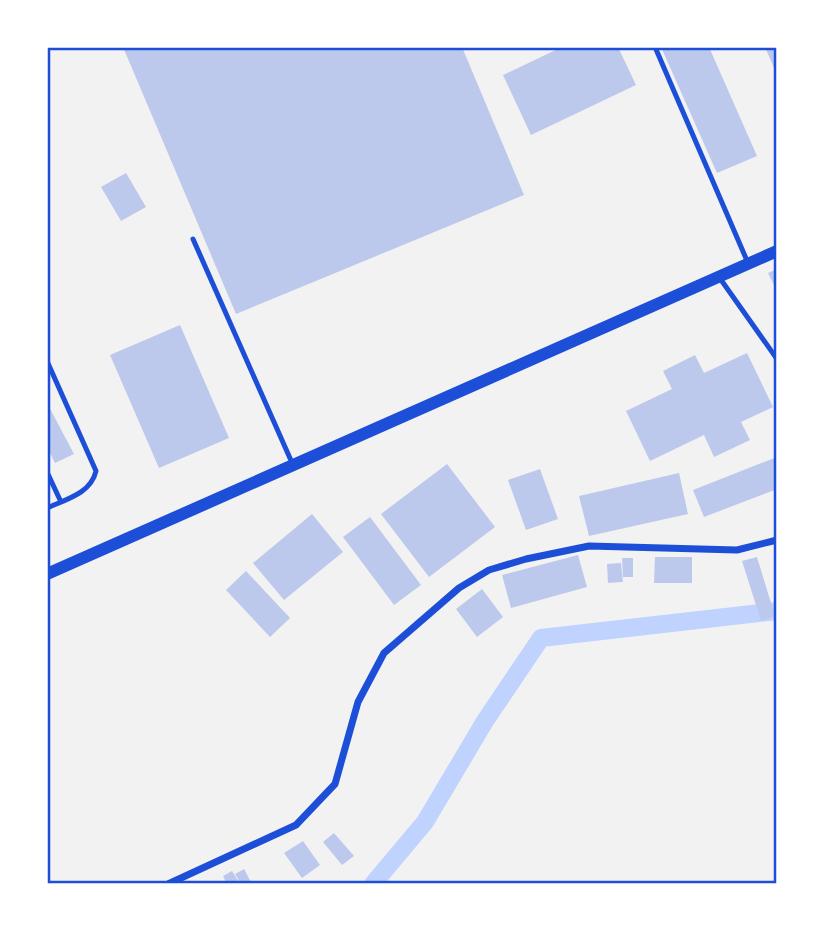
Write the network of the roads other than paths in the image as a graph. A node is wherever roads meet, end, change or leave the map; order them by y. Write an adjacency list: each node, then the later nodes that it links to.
1 (655, 47): 4 (lane)
2 (193, 239): 8 (lane)
3 (777, 251): 4 (street)
4 (748, 264): 5 (street)
5 (719, 276): 6 (lane); 8 (street)
6 (777, 359)
7 (47, 361): 10 (lane)
8 (293, 465): 13 (street)
9 (47, 472): 10 (lane)
10 (61, 502): 11 (lane)
11 (47, 508)
12 (777, 540): 14 (street)
13 (47, 574)
14 (168, 884)

